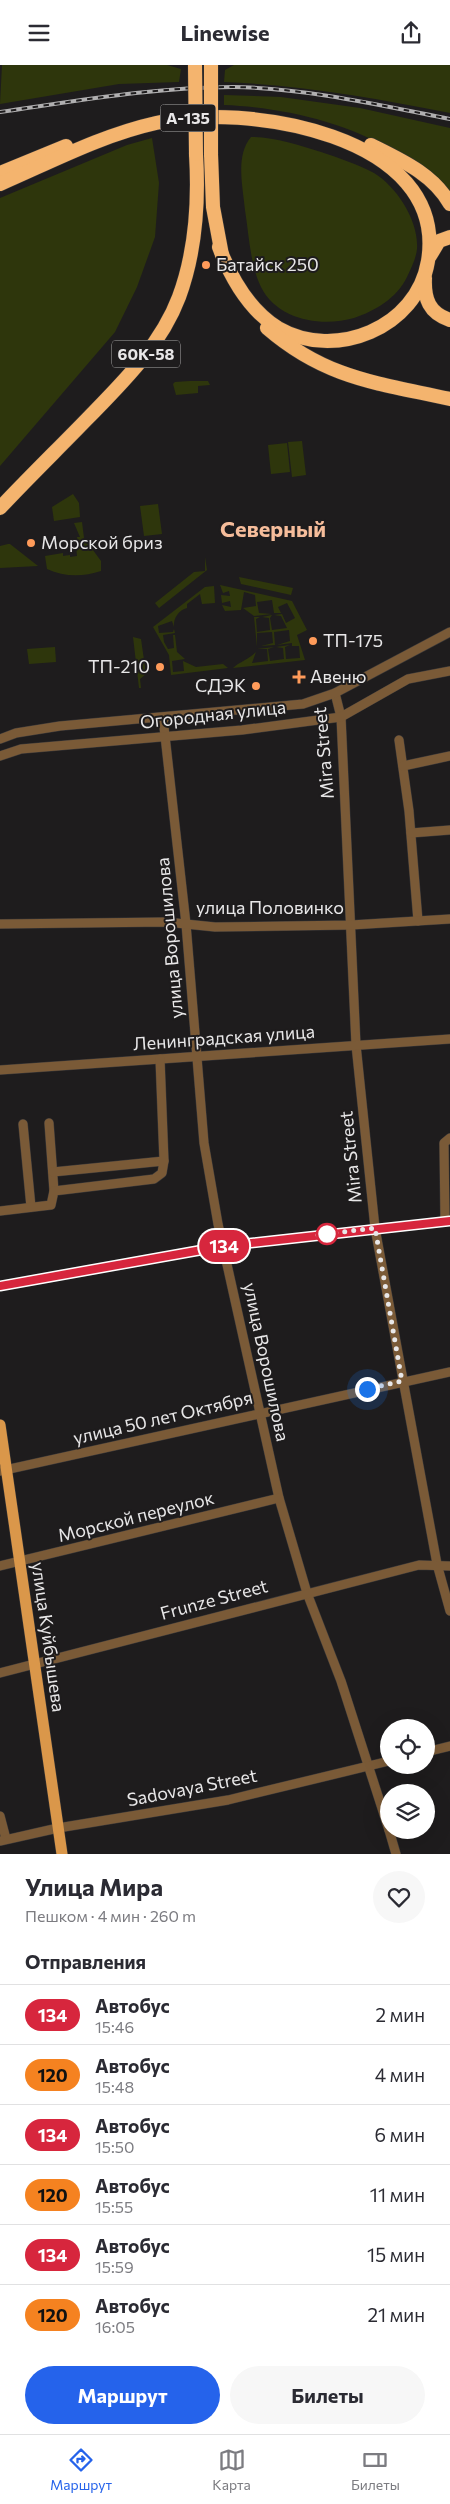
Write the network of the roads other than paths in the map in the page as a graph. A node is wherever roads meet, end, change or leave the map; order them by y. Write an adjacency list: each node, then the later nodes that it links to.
1 (195, 65): 11 (highway, 60К-58, bridge)
2 (211, 65): 7 (highway, bridge)
3 (0, 173): 5 (highway)
4 (0, 184): 8 (highway, А-135)
5 (450, 204)
6 (450, 237): 8 (highway)
7 (219, 247): 8 (highway); 10 (highway)
8 (427, 266): 9 (highway)
9 (450, 320)
10 (450, 399)
11 (0, 508)
12 (450, 632): 14 (street)
13 (450, 671): 15 (street, Огородная улица)
14 (335, 693): 15 (street, Mira Street); 16 (street)
15 (341, 717): 17 (street, Огородная улица); 29 (street, Mira Street)
16 (163, 718): 17 (street, улица Ворошилова); 18 (street)
17 (166, 736): 20 (street, Огородная улица); 28 (street, улица Ворошилова)
18 (0, 739)
19 (399, 740): 22 (street)
20 (0, 756)
21 (450, 756): 22 (street)
22 (403, 766): 24 (street)
23 (450, 830): 24 (street)
24 (411, 833): 26 (street)
25 (450, 919): 26 (street, улица Половинко)
26 (418, 921): 29 (street, улица Половинко)
27 (0, 924): 28 (street, улица Половинко)
28 (186, 924): 29 (street, улица Половинко); 32 (street, улица Ворошилова)
29 (352, 925): 31 (street, Mira Street)
30 (450, 1039): 31 (street, Ленинградская улица)
31 (356, 1045): 32 (street, Ленинградская улица); 44 (street, Mira Street)
32 (198, 1056): 33 (street, Ленинградская улица); 45 (street, улица Ворошилова)
33 (160, 1059): 34 (street, Ленинградская улица); 38 (street)
34 (0, 1070)
35 (48, 1123): 39 (street)
36 (23, 1124): 41 (street)
37 (450, 1138): 43 (street)
38 (164, 1161): 39 (street); 40 (street)
39 (53, 1172): 40 (street)
40 (54, 1191): 41 (street)
41 (30, 1207): 42 (street)
42 (0, 1211)
43 (448, 1221): 44 (street)
44 (375, 1228): 45 (street); 48 (street, Mira Street)
45 (224, 1246): 46 (street); 49 (street, улица Ворошилова)
46 (0, 1286)
47 (450, 1372): 48 (street, улица 50 лет Октября)
48 (402, 1381): 49 (street, улица 50 лет Октября); 54 (street, Mira Street)
49 (260, 1413): 51 (street, улица 50 лет Октября); 52 (street, улица Ворошилова)
50 (0, 1425): 51 (main road, улица Куйбышева)
51 (3, 1470): 53 (main road, улица Куйбышева)
52 (279, 1498): 53 (street, Морской переулок); 57 (street, улица Ворошилова)
53 (19, 1563): 55 (street, Морской переулок); 59 (main road, улица Куйбышева)
54 (437, 1564): 56 (street, Frunze Street); 57 (street, Frunze Street); 58 (street, Mira Street)
55 (0, 1566)
56 (450, 1566)
57 (307, 1593): 59 (street, Frunze Street); 64 (street, улица Ворошилова)
58 (450, 1611)
59 (33, 1664): 60 (street, Frunze Street); 67 (main road, улица Куйбышева)
60 (0, 1673)
61 (450, 1746): 62 (street)
62 (435, 1750)
63 (380, 1763): 64 (street, Sadovaya Street)
64 (369, 1766): 65 (street, улица Ворошилова); 67 (street, Sadovaya Street)
65 (380, 1801)
66 (0, 1816): 69 (street)
67 (58, 1828): 69 (street, Sadovaya Street); 70 (main road, улица Куйбышева)
68 (392, 1839): 71 (street, улица Ворошилова)
69 (3, 1840)
70 (62, 1854)
71 (396, 1854)

